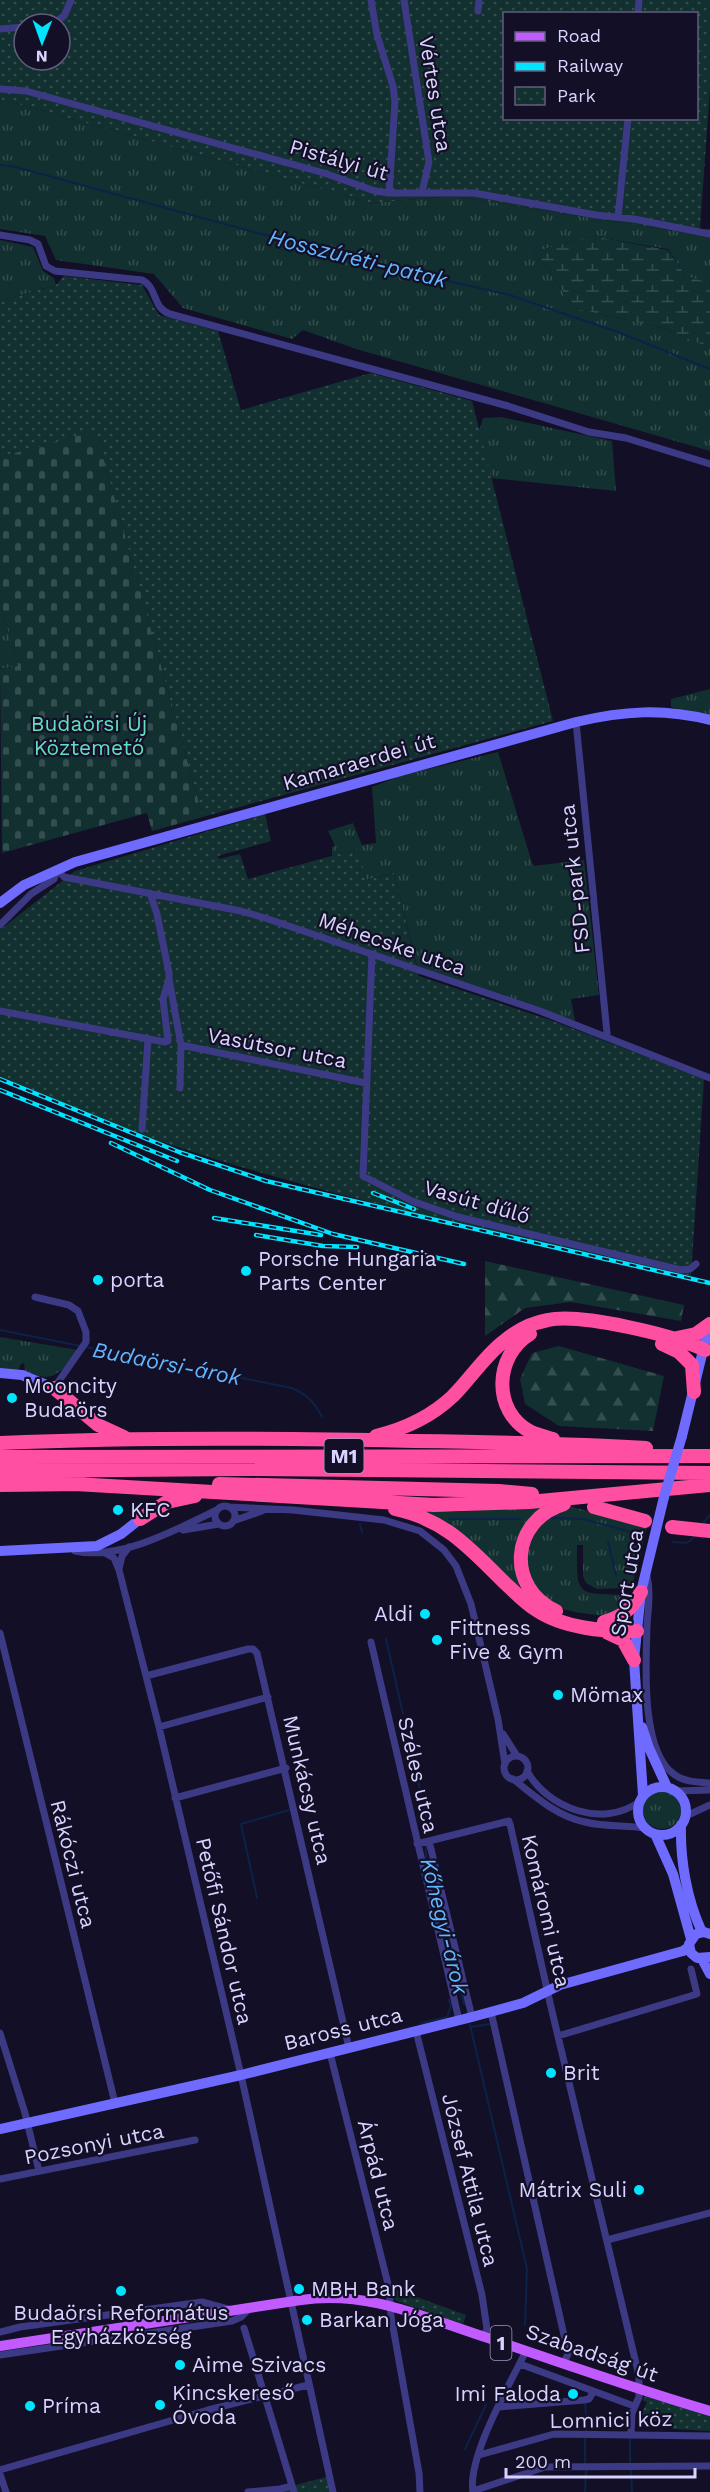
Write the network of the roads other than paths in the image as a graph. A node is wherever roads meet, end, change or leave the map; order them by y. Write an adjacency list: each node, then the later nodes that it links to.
1 (371, 0): 8 (street)
2 (404, 0): 7 (street, Vértes utca)
3 (479, 0): 4 (street)
4 (478, 11)
5 (0, 89): 8 (street, Pistályi út)
6 (628, 120): 9 (street)
7 (422, 192): 8 (street, Pistályi út); 9 (street, Pistályi út)
8 (389, 193)
9 (618, 217): 10 (street, Pistályi út)
10 (710, 234)
11 (0, 235): 12 (street)
12 (710, 464)
13 (675, 715): 14 (street, Kamaraerdei út); 15 (street, Kamaraerdei út); 16 (street, Kamaraerdei út)
14 (710, 720)
15 (576, 722): 17 (street, Kamaraerdei út); 24 (street, FSD-park utca)
16 (710, 727)
17 (57, 869): 18 (street, Méhecske utca); 19 (street, Kamaraerdei út); 20 (street)
18 (150, 893): 21 (street, Méhecske utca); 22 (street)
19 (0, 903)
20 (0, 925)
21 (372, 954): 27 (street, Méhecske utca); 28 (street, Vasút dűlő)
22 (170, 979): 25 (street); 26 (street)
23 (0, 1011): 25 (street)
24 (607, 1033)
25 (148, 1039): 30 (street)
26 (182, 1046): 28 (street, Vasútsor utca); 29 (street)
27 (710, 1078)
28 (366, 1083): 31 (street, Vasút dűlő)
29 (180, 1088)
30 (142, 1129)
31 (696, 1263)
32 (36, 1297): 37 (street)
33 (710, 1323): 34 (highway); 35 (street, Sport utca)
34 (667, 1341): 35 (highway); 38 (highway); 40 (highway); 42 (highway)
35 (705, 1350): 38 (street, Sport utca)
36 (0, 1373): 37 (street)
37 (54, 1388): 39 (highway)
38 (694, 1392): 71 (street, Sport utca, bridge)
39 (128, 1439): 40 (highway); 41 (highway)
40 (338, 1439): 42 (highway)
41 (0, 1443)
42 (588, 1444): 43 (highway)
43 (688, 1456): 44 (highway, M1); 45 (highway, M1)
44 (710, 1456)
45 (0, 1457)
46 (0, 1471): 47 (highway, M1)
47 (710, 1473)
48 (75, 1484): 49 (highway); 51 (highway); 52 (highway)
49 (0, 1485)
50 (710, 1485): 54 (highway)
51 (532, 1494)
52 (231, 1500): 53 (highway); 55 (street); 56 (street); 57 (highway); 58 (street)
53 (358, 1502): 54 (highway); 73 (highway)
54 (594, 1502): 59 (highway); 73 (highway)
55 (271, 1509): 58 (street); 82 (street)
56 (217, 1510): 60 (street); 64 (street)
57 (140, 1519): 63 (street)
58 (234, 1521): 60 (street)
59 (645, 1521)
60 (219, 1524): 64 (street)
61 (672, 1527): 62 (highway)
62 (710, 1531)
63 (121, 1534): 65 (street); 67 (street)
64 (163, 1534): 65 (street)
65 (147, 1540): 66 (street)
66 (129, 1547): 69 (street); 70 (street)
67 (68, 1549): 68 (street); 69 (street)
68 (0, 1551)
69 (105, 1553): 70 (street, Petőfi Sándor utca)
70 (119, 1570): 78 (street, Petőfi Sándor utca)
71 (646, 1570): 72 (street, Sport utca); 88 (street)
72 (641, 1592): 73 (highway); 74 (street, Sport utca)
73 (600, 1625): 74 (highway); 77 (highway)
74 (637, 1631): 77 (street, Sport utca)
75 (0, 1633): 113 (street, Rákóczi utca)
76 (371, 1642): 97 (street, Széles utca)
77 (634, 1659): 80 (street, Sport utca)
78 (146, 1676): 79 (street, Munkácsy utca); 81 (street, Petőfi Sándor utca)
79 (268, 1697): 81 (street); 85 (street, Munkácsy utca)
80 (637, 1712): 89 (street, Sport utca); 92 (street, Sport utca)
81 (159, 1727): 91 (street, Petőfi Sándor utca)
82 (500, 1729): 83 (street); 84 (street)
83 (517, 1756): 84 (street); 86 (street)
84 (505, 1764): 87 (street)
85 (286, 1768): 91 (street); 110 (street, Munkácsy utca)
86 (527, 1771): 87 (street); 92 (street)
87 (513, 1779): 95 (street)
88 (710, 1783)
89 (672, 1789): 90 (street); 92 (street); 94 (street)
90 (710, 1790)
91 (176, 1798): 112 (street, Petőfi Sándor utca)
92 (641, 1799): 95 (street)
93 (710, 1805): 94 (street)
94 (684, 1820): 95 (street); 98 (street)
95 (650, 1831): 99 (street)
96 (429, 1841): 97 (street); 103 (street, Komáromi utca); 105 (street, Széles utca)
97 (417, 1844): 106 (street, Széles utca)
98 (706, 1933): 99 (street, Baross utca)
99 (690, 1943): 100 (street); 103 (street, Baross utca)
100 (706, 1958): 102 (street)
101 (691, 1969): 109 (street)
102 (710, 1974)
103 (543, 1992): 104 (street, Baross utca); 109 (street, Komáromi utca)
104 (491, 2012): 105 (street, Baross utca); 132 (street)
105 (472, 2017): 106 (street, Baross utca)
106 (459, 2020): 107 (street, Baross utca)
107 (416, 2031): 110 (street, Baross utca); 127 (street, József Attila utca)
108 (0, 2033): 114 (street)
109 (558, 2036): 120 (street, Komáromi utca)
110 (349, 2048): 111 (street, Baross utca)
111 (330, 2053): 112 (street, Baross utca); 122 (street, Árpád utca)
112 (240, 2075): 113 (street, Baross utca); 121 (street, Petőfi Sándor utca)
113 (115, 2103): 114 (street, Baross utca)
114 (27, 2123): 115 (street, Baross utca); 117 (street)
115 (0, 2129)
116 (195, 2140): 117 (street, Pozsonyi utca)
117 (39, 2171): 118 (street, Pozsonyi utca)
118 (0, 2179)
119 (710, 2213): 120 (street)
120 (607, 2240): 134 (street, Komáromi utca)
121 (290, 2301): 122 (main road, Szabadság út / 1); 123 (main road, Szabadság út / 1); 133 (street, Petőfi Sándor utca)
122 (391, 2306): 127 (main road, Szabadság út / 1); 149 (street, Árpád utca)
123 (252, 2307): 124 (main road, Szabadság út / 1); 130 (street, Szabadság út)
124 (233, 2310): 126 (street, Szabadság út); 128 (main road, Szabadság út / 1)
125 (244, 2328): 136 (street)
126 (0, 2332)
127 (483, 2337): 129 (main road, Szabadság út / 1)
128 (4, 2344)
129 (525, 2351): 131 (street); 132 (main road, Szabadság út / 1)
130 (0, 2355)
131 (520, 2364): 135 (street, Szabadság út); 138 (street)
132 (564, 2364): 134 (main road, Szabadság út / 1)
133 (308, 2385): 136 (street); 148 (street, Petőfi Sándor utca)
134 (639, 2391): 137 (street); 139 (main road, Szabadság út / 1)
135 (593, 2392): 137 (street, Szabadság út); 138 (street)
136 (264, 2395): 144 (street); 145 (street)
137 (634, 2406): 140 (street)
138 (499, 2407): 142 (street)
139 (710, 2411)
140 (631, 2434): 141 (street, Lomnici köz); 142 (street, Lomnici köz)
141 (710, 2436)
142 (478, 2455): 150 (street)
143 (710, 2466): 150 (street)
144 (0, 2472): 146 (street)
145 (293, 2489): 147 (street)
146 (6, 2492)
147 (248, 2492)
148 (333, 2492)
149 (420, 2492)
150 (473, 2492)

